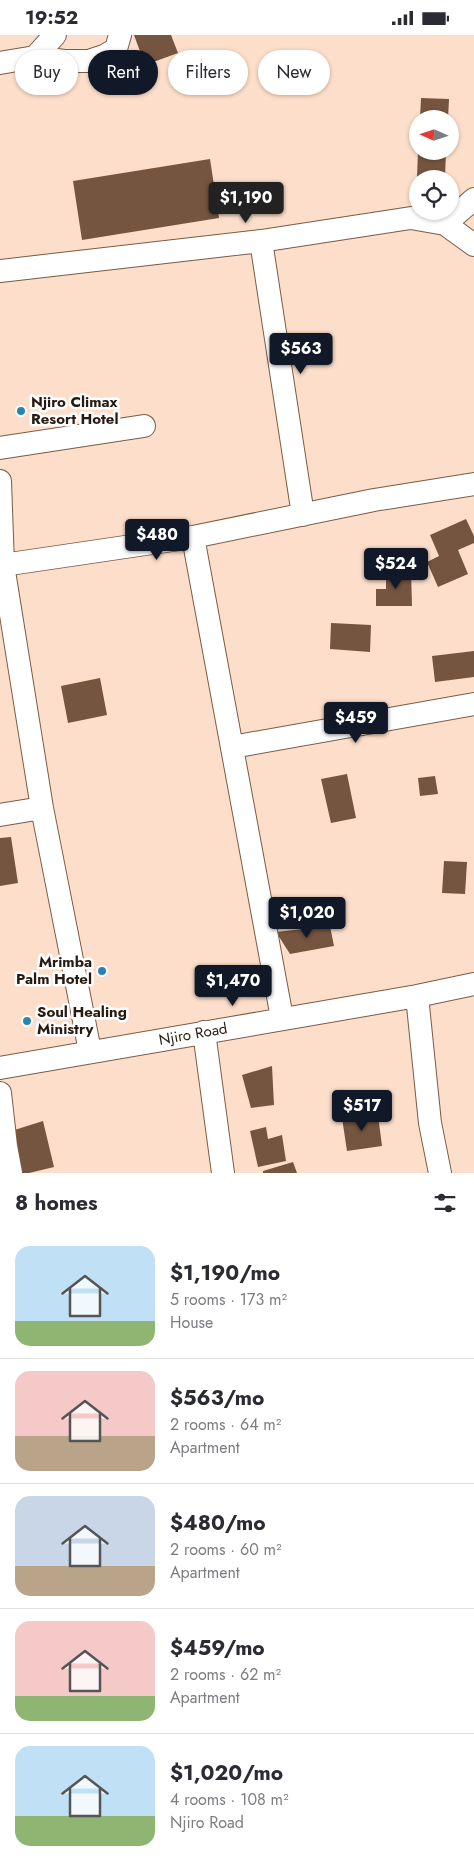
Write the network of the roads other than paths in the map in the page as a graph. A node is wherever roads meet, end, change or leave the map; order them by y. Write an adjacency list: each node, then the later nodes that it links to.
1 (55, 35): 3 (street)
2 (120, 35): 5 (street)
3 (42, 50)
4 (15, 60): 6 (street)
5 (78, 61)
6 (0, 63)
7 (474, 199): 8 (street)
8 (445, 224): 9 (street); 10 (street)
9 (261, 241): 11 (street); 16 (street)
10 (474, 245)
11 (0, 271)
12 (144, 426): 13 (street)
13 (0, 448)
14 (0, 481): 18 (street)
15 (474, 484): 16 (street)
16 (303, 515): 17 (street)
17 (193, 537): 18 (street); 20 (street)
18 (3, 565): 21 (street)
19 (474, 704): 20 (street)
20 (232, 747): 25 (street)
21 (42, 808): 22 (street); 27 (street)
22 (0, 815)
23 (474, 985): 24 (street, Njiro Road)
24 (417, 996): 25 (street, Njiro Road); 32 (street)
25 (282, 1018): 26 (street, Njiro Road)
26 (204, 1032): 27 (street, Njiro Road); 31 (street)
27 (90, 1051): 28 (street, Njiro Road)
28 (0, 1068)
29 (0, 1093): 30 (street)
30 (11, 1173)
31 (223, 1173)
32 (440, 1173)

